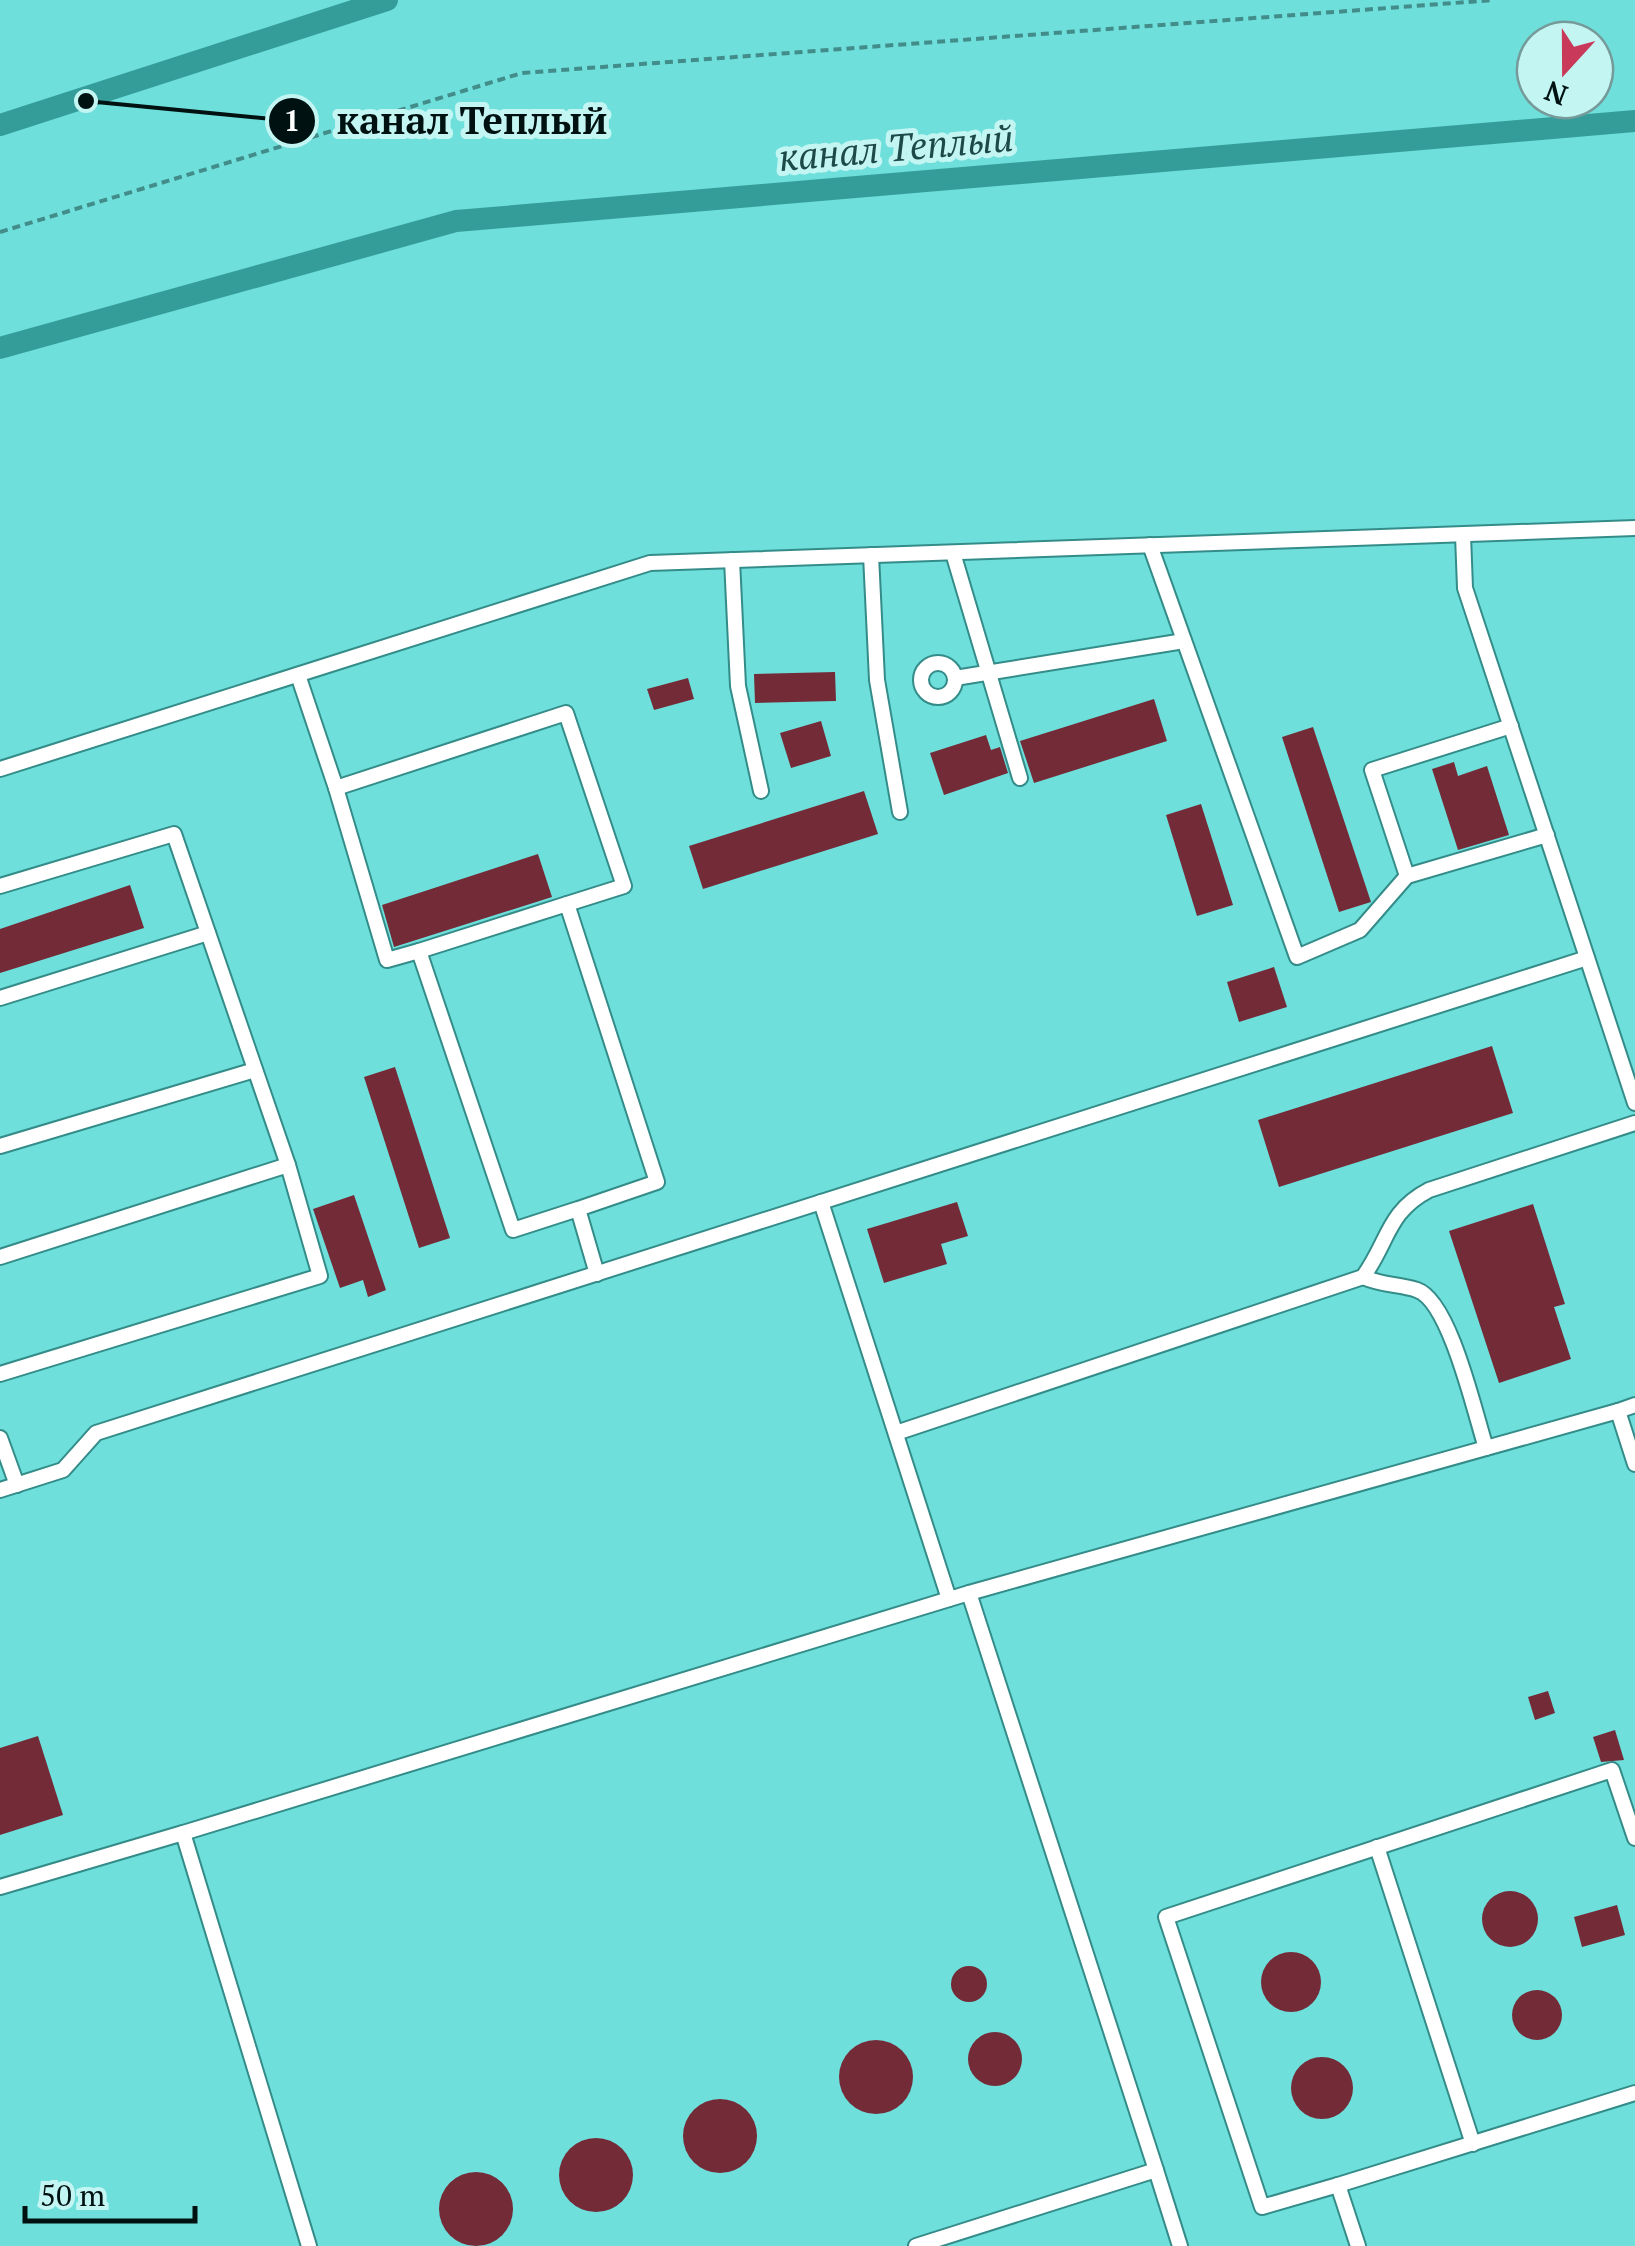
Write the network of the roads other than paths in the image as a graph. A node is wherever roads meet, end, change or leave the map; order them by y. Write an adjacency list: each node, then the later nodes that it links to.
1 (1635, 528): 2 (lane)
2 (1463, 534): 3 (lane); 11 (lane)
3 (1150, 546): 4 (lane); 7 (lane)
4 (953, 553): 5 (lane); 8 (lane)
5 (871, 556): 6 (lane); 16 (lane)
6 (732, 560): 9 (lane); 15 (lane)
7 (1184, 641): 8 (lane); 18 (lane)
8 (989, 673): 10 (lane); 13 (lane)
9 (298, 675): 12 (lane); 14 (lane)
10 (956, 678)
11 (1511, 726): 17 (lane); 18 (lane)
12 (0, 770)
13 (1020, 778)
14 (336, 788): 20 (lane); 22 (lane)
15 (762, 791)
16 (900, 812)
17 (1547, 836): 18 (lane); 23 (lane)
18 (1407, 876)
19 (0, 886): 21 (lane)
20 (567, 904): 22 (lane); 31 (lane)
21 (208, 934): 24 (lane); 25 (lane)
22 (419, 951): 31 (lane)
23 (1588, 958): 26 (lane); 30 (lane)
24 (0, 998)
25 (256, 1070): 28 (lane); 29 (lane)
26 (1635, 1103)
27 (1635, 1123): 34 (lane)
28 (0, 1146)
29 (288, 1165): 32 (lane); 35 (lane)
30 (821, 1202): 33 (lane); 38 (lane)
31 (578, 1209): 33 (lane)
32 (0, 1257)
33 (597, 1274): 42 (lane)
34 (1364, 1277): 38 (lane); 40 (lane)
35 (0, 1374)
36 (1635, 1406): 37 (lane)
37 (1618, 1410): 40 (lane); 41 (lane)
38 (896, 1433): 45 (lane)
39 (0, 1438): 42 (lane)
40 (1486, 1448): 44 (lane)
41 (1635, 1464)
42 (17, 1484): 43 (lane)
43 (0, 1490)
44 (968, 1593): 45 (lane); 52 (lane)
45 (949, 1599): 46 (lane)
46 (183, 1833): 49 (lane); 54 (lane)
47 (1635, 1838): 48 (lane)
48 (1377, 1848): 51 (lane); 53 (lane)
49 (0, 1887)
50 (1635, 2094): 51 (lane)
51 (1473, 2144): 53 (lane)
52 (1156, 2170): 55 (lane); 56 (lane)
53 (1338, 2185): 57 (lane)
54 (309, 2246)
55 (916, 2246)
56 (1180, 2246)
57 (1358, 2246)

